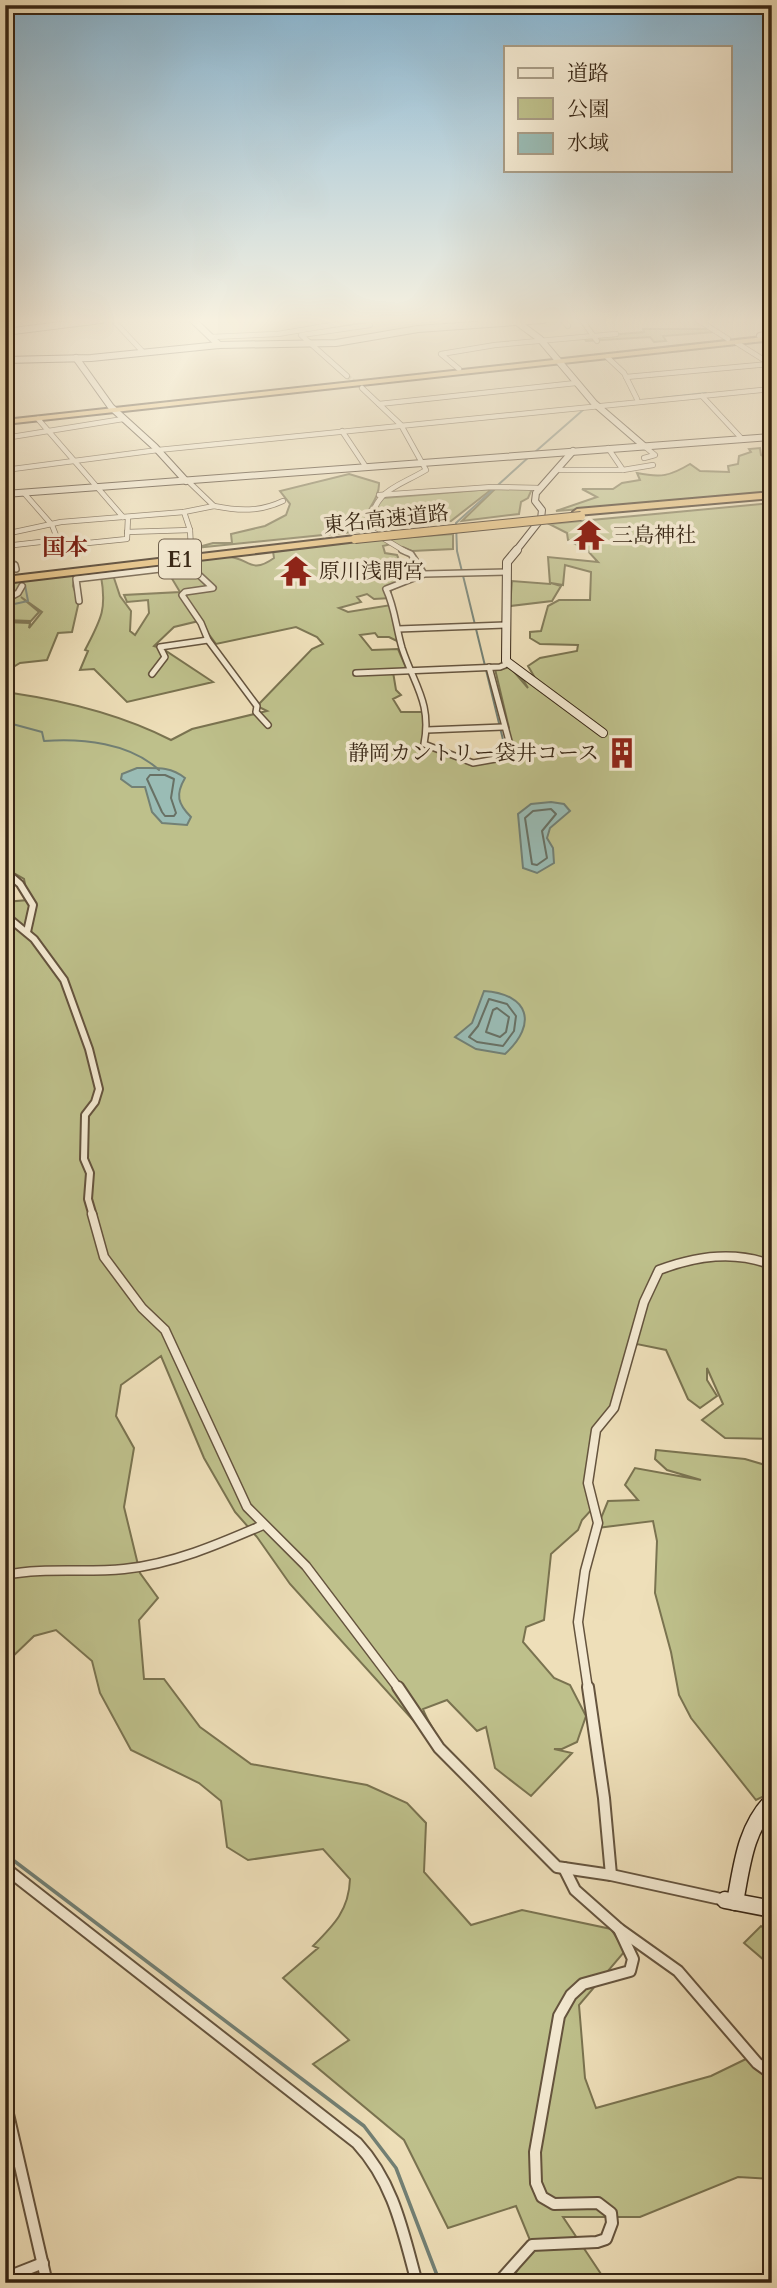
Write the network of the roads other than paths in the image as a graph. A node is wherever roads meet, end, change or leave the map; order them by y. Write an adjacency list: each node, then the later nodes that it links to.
1 (44, 427): 8 (street)
2 (72, 427): 8 (street)
3 (133, 427): 15 (street)
4 (377, 427): 9 (street)
5 (402, 427): 19 (street)
6 (620, 427): 13 (street)
7 (731, 427): 12 (street)
8 (47, 431): 11 (street); 18 (street)
9 (342, 431): 15 (street); 21 (street)
10 (772, 437): 12 (street)
11 (5, 438)
12 (742, 439): 13 (street)
13 (644, 446): 14 (street); 17 (street)
14 (608, 449): 16 (street); 24 (street)
15 (158, 450): 18 (street); 25 (street)
16 (573, 451): 19 (street); 23 (street)
17 (644, 458)
18 (72, 460): 22 (street); 26 (street)
19 (422, 463): 21 (street); 30 (street)
20 (653, 465): 24 (street)
21 (366, 467): 25 (street)
22 (5, 470)
23 (559, 470): 24 (street); 27 (street)
24 (623, 470)
25 (187, 481): 26 (street); 33 (street)
26 (96, 488): 28 (street); 35 (street)
27 (540, 488): 30 (street); 48 (street)
28 (24, 493): 29 (street); 36 (street)
29 (5, 494)
30 (379, 495): 49 (street)
31 (772, 497): 41 (highway, 東名高速道路 / E1, bridge)
32 (283, 501): 33 (street)
33 (214, 506): 34 (street)
34 (184, 512): 35 (street); 37 (street)
35 (125, 517): 36 (street); 38 (street)
36 (52, 525): 39 (street); 42 (street)
37 (190, 530): 38 (street); 45 (street)
38 (127, 532): 42 (street)
39 (14, 533): 40 (street); 44 (street)
40 (5, 534)
41 (354, 537): 50 (highway, 東名高速道路 / E1); 51 (highway, 東名高速道路 / E1)
42 (58, 540): 44 (street)
43 (5, 546): 44 (street)
44 (12, 546)
45 (191, 549)
46 (5, 561): 47 (street)
47 (16, 569)
48 (507, 572): 49 (street); 55 (street)
49 (424, 574): 56 (street)
50 (5, 575)
51 (5, 580)
52 (22, 586): 53 (street)
53 (5, 600)
54 (79, 601): 57 (street)
55 (505, 625): 56 (street); 58 (street)
56 (398, 629): 60 (street)
57 (208, 640): 62 (street); 63 (street)
58 (506, 661): 59 (street); 66 (street)
59 (485, 667): 60 (street); 64 (street)
60 (410, 670): 61 (street); 65 (street)
61 (356, 673)
62 (152, 674)
63 (268, 725)
64 (500, 727): 65 (street); 65 (street)
65 (427, 730)
66 (603, 733)
67 (5, 871): 69 (street)
68 (5, 915): 69 (street)
69 (27, 932): 71 (street)
70 (772, 1265): 76 (street)
71 (263, 1525): 72 (street); 75 (street)
72 (5, 1575)
73 (772, 1801): 77 (street)
74 (5, 1868): 85 (street)
75 (564, 1868): 76 (street); 79 (street)
76 (611, 1875): 77 (street)
77 (730, 1901): 78 (street)
78 (772, 1909)
79 (619, 1929): 80 (street); 86 (street)
80 (772, 2074)
81 (5, 2101): 82 (street)
82 (43, 2263): 83 (street); 84 (street)
83 (5, 2278)
84 (47, 2283)
85 (417, 2283)
86 (498, 2283)

